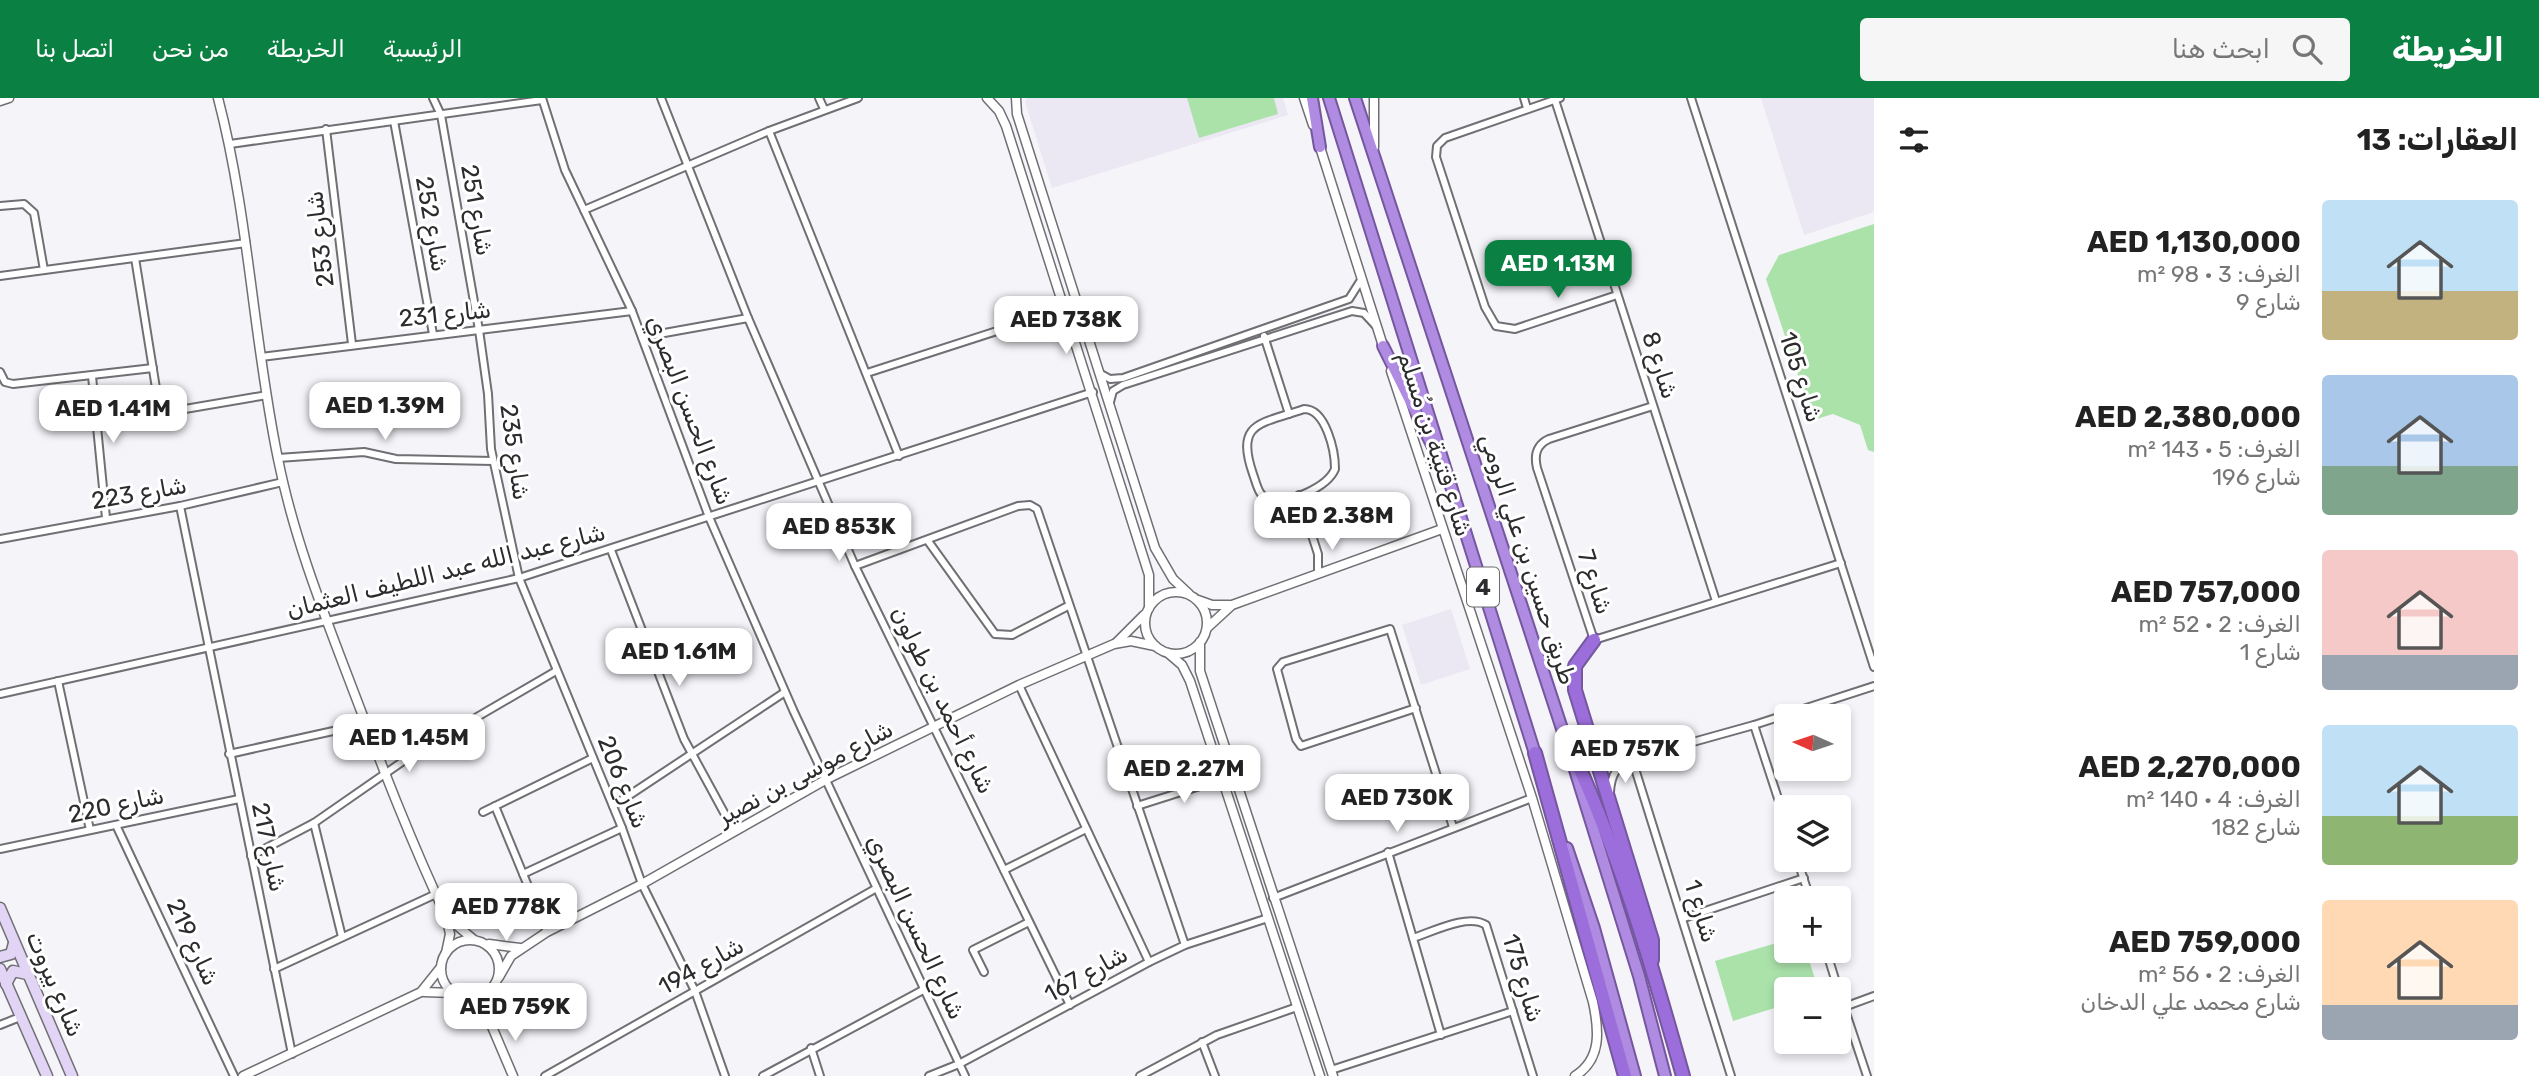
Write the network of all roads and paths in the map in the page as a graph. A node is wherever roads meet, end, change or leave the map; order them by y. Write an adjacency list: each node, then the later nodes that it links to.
1 (9, 98): 18 (street)
2 (218, 98): 25 (street)
3 (433, 98): 21 (street, شارع 251)
4 (661, 98): 27 (street, شارع أحمد بن طولون)
5 (819, 98): 20 (street)
6 (858, 98): 20 (street)
7 (987, 98): 37 (street)
8 (1016, 98): 51 (street)
9 (1304, 98): 26 (street, شارع قتيبة بن مُسلم)
10 (1312, 98): 26 (highway)
11 (1329, 98): 64 (highway, طريق حسين بن علي الرومي / 4)
12 (1355, 98): 28 (highway, طريق حسين بن علي الرومي / 4)
13 (1374, 98): 28 (street)
14 (1524, 98): 19 (street)
15 (1691, 98): 75 (street, شارع 105)
16 (542, 99): 21 (street); 30 (street, شارع الحسن البصري)
17 (1558, 99): 19 (street); 36 (street, شارع 8)
18 (0, 101)
19 (1527, 108): 36 (street)
20 (824, 109): 24 (street)
21 (441, 115): 22 (street); 42 (street, شارع 251)
22 (394, 121): 23 (street); 43 (street, شارع 252)
23 (326, 129): 25 (street); 46 (street, شارع 253)
24 (769, 131): 27 (street); 52 (street)
25 (229, 144): 31 (street)
26 (1320, 148): 35 (street, شارع قتيبة بن مُسلم)
27 (688, 166): 30 (street); 39 (street, شارع أحمد بن طولون)
28 (1378, 171): 104 (highway, طريق حسين بن علي الرومي / 4)
29 (0, 206): 33 (street)
30 (584, 210): 38 (street, شارع الحسن البصري)
31 (246, 243): 32 (street); 48 (street)
32 (135, 258): 33 (street); 49 (street)
33 (44, 270): 34 (street)
34 (0, 276)
35 (1362, 278): 40 (street, شارع قتيبة بن مُسلم); 41 (street)
36 (1617, 295): 57 (street, شارع 8)
37 (1065, 309): 52 (street); 54 (street)
38 (632, 311): 42 (street, شارع 231); 44 (street, شارع الحسن البصري)
39 (748, 317): 44 (street); 65 (street, شارع أحمد بن طولون)
40 (1377, 327): 45 (street); 47 (street, شارع قتيبة بن مُسلم)
41 (1262, 329): 45 (street); 51 (street)
42 (479, 330): 43 (street, شارع 231); 63 (street, شارع 235)
43 (433, 334): 46 (street, شارع 231)
44 (642, 337): 69 (street, شارع الحسن البصري)
45 (1265, 338): 56 (street); 59 (street)
46 (352, 344): 48 (street, شارع 231)
47 (1383, 346): 64 (highway); 71 (street, شارع قتيبة بن مُسلم)
48 (261, 356): 55 (street)
49 (153, 368): 53 (street); 58 (street)
50 (0, 372): 53 (street)
51 (1099, 372): 56 (street)
52 (867, 373): 61 (street)
53 (92, 376): 60 (street)
54 (1093, 392): 61 (street, شارع عبد الله عبد اللطيف العثمان); 83 (street)
55 (267, 395): 58 (street); 62 (street)
56 (1110, 404): 79 (street)
57 (1653, 406): 80 (street, شارع 8); 86 (street, شارع 7)
58 (160, 413): 60 (street)
59 (1289, 414): 67 (street); 67 (street)
60 (97, 424): 70 (street)
61 (899, 456): 65 (street, شارع عبد الله عبد اللطيف العثمان)
62 (278, 458): 63 (street); 66 (street)
63 (493, 461): 78 (street, شارع 235)
64 (1448, 476): 105 (highway, طريق حسين بن علي الرومي / 4)
65 (819, 480): 69 (street, شارع عبد الله عبد اللطيف العثمان); 76 (street, شارع أحمد بن طولون)
66 (284, 482): 68 (street, شارع 223); 84 (street)
67 (1299, 495): 77 (street)
68 (180, 506): 70 (street, شارع 223); 90 (street, شارع 217)
69 (709, 517): 74 (street, شارع عبد الله عبد اللطيف العثمان); 98 (street, شارع الحسن البصري)
70 (106, 518): 72 (street, شارع 223)
71 (1442, 529): 77 (street); 114 (street, شارع قتيبة بن مُسلم)
72 (0, 539)
73 (928, 541): 76 (street); 82 (street); 82 (street)
74 (611, 550): 78 (street, شارع عبد الله عبد اللطيف العثمان); 107 (street)
75 (1841, 563): 80 (street, شارع 7); 93 (street, شارع 105)
76 (855, 566): 103 (street, شارع أحمد بن طولون)
77 (1318, 573): 81 (street)
78 (519, 578): 84 (street, شارع عبد الله عبد اللطيف العثمان); 94 (street, شارع 206)
79 (1191, 596): 81 (street); 83 (street); 85 (street)
80 (1716, 601): 86 (street, شارع 7)
81 (1232, 605): 85 (street)
82 (1068, 606): 92 (street)
83 (1148, 610): 88 (street, شارع موسى بن نصير); 89 (street)
84 (325, 622): 90 (street, شارع عبد الله عبد اللطيف العثمان); 101 (street)
85 (1207, 628): 87 (street)
86 (1594, 640): 116 (highway)
87 (1200, 642): 91 (street); 139 (street)
88 (1114, 644): 89 (street, شارع موسى بن نصير); 92 (street, شارع موسى بن نصير)
89 (1155, 646): 91 (street)
90 (208, 648): 95 (street, شارع عبد الله عبد اللطيف العثمان); 106 (street, شارع 217)
91 (1168, 653): 112 (street)
92 (1086, 656): 96 (street, شارع موسى بن نصير); 119 (street)
93 (1874, 667)
94 (556, 671): 108 (street, شارع 206); 110 (street)
95 (58, 681): 99 (street, شارع عبد الله عبد اللطيف العثمان); 126 (street)
96 (1019, 685): 103 (street, شارع موسى بن نصير); 125 (street)
97 (1874, 686): 102 (street)
98 (785, 692): 107 (street); 111 (street, شارع الحسن البصري)
99 (0, 694)
100 (1416, 708): 100 (street); 123 (street)
101 (365, 724): 106 (street); 110 (street)
102 (1754, 725): 109 (street); 113 (street)
103 (933, 728): 111 (street, شارع موسى بن نصير); 131 (street, شارع أحمد بن طولون)
104 (1565, 737): 158 (highway); 201 (highway, طريق حسين بن علي الرومي / 4)
105 (1535, 753): 199 (highway); 200 (highway, طريق حسين بن علي الرومي / 4)
106 (229, 754): 115 (street, شارع 217)
107 (692, 754): 118 (street); 127 (street)
108 (593, 758): 117 (street); 118 (street, شارع 206)
109 (1633, 759): 116 (street); 143 (street, شارع 1)
110 (385, 775): 121 (street); 138 (street)
111 (827, 779): 127 (street, شارع موسى بن نصير); 137 (street, شارع الحسن البصري)
112 (1222, 779): 119 (street); 142 (street)
113 (1777, 795)
114 (1532, 798): 123 (street); 198 (street, شارع قتيبة بن مُسلم)
115 (239, 799): 122 (street, شارع 220); 130 (street, شارع 217)
116 (1610, 804): 158 (highway)
117 (495, 806): 120 (street); 133 (street)
118 (613, 806): 124 (street, شارع 206)
119 (1137, 806): 150 (street)
120 (483, 812)
121 (314, 822): 130 (street); 146 (street)
122 (116, 825): 126 (street, شارع 220); 185 (street, شارع 219)
123 (1453, 827): 129 (street)
124 (622, 828): 133 (street); 135 (street, شارع 206)
125 (1086, 829): 131 (street); 154 (street)
126 (90, 830): 128 (street, شارع 220)
127 (734, 831): 135 (street, شارع موسى بن نصير)
128 (0, 849)
129 (1388, 852): 139 (street); 147 (street)
130 (251, 856): 157 (street, شارع 217)
131 (1004, 870): 144 (street, شارع أحمد بن طولون)
132 (1802, 872): 134 (street)
133 (523, 874): 145 (street)
134 (1804, 878): 136 (street); 143 (street)
135 (642, 884): 145 (street, شارع موسى بن نصير); 164 (street, شارع 206)
136 (1806, 886)
137 (875, 889): 163 (street, شارع الحسن البصري); 164 (street, شارع 194)
138 (436, 894): 141 (street); 146 (street)
139 (1273, 898): 182 (street)
140 (0, 908): 149 (main road, شارع بيروت)
141 (446, 916): 148 (street); 152 (street)
142 (1268, 918): 150 (street, شارع 167); 171 (street)
143 (1684, 918): 203 (street, شارع 1)
144 (1029, 922): 159 (street); 170 (street, شارع أحمد بن طولون)
145 (547, 932): 151 (street, شارع موسى بن نصير)
146 (342, 937): 157 (street)
147 (1413, 938): 172 (street, شارع 175); 177 (street)
148 (477, 940): 151 (street); 152 (street); 161 (street)
149 (13, 942): 153 (main road); 160 (main road, شارع بيروت)
150 (1185, 945): 154 (street, شارع 167)
151 (520, 948): 161 (street, شارع موسى بن نصير)
152 (446, 953): 155 (street)
153 (0, 957)
154 (1149, 962): 170 (street, شارع 167)
155 (441, 967): 165 (street); 166 (street)
156 (0, 969): 162 (main road, شارع بيروت)
157 (274, 969): 180 (street, شارع 217)
158 (1652, 971): 202 (highway)
159 (984, 972)
160 (27, 974): 162 (main road); 184 (main road, شارع بيروت)
161 (497, 981): 168 (street); 174 (street)
162 (6, 984): 173 (main road, شارع بيروت)
163 (923, 990): 179 (street); 181 (street, شارع الحسن البصري)
164 (695, 991): 188 (street, شارع 194); 189 (street, شارع 206)
165 (421, 992): 166 (street); 180 (street)
166 (454, 993): 168 (street)
167 (1874, 996): 169 (street)
168 (463, 998): 174 (street)
169 (1851, 1004)
170 (1070, 1005): 181 (street, شارع 167)
171 (1297, 1007): 178 (street); 196 (street)
172 (1513, 1012): 177 (street); 197 (street, شارع 175)
173 (20, 1017): 175 (street); 183 (main road, شارع بيروت)
174 (490, 1021): 187 (street)
175 (0, 1026)
176 (1851, 1028): 204 (street)
177 (1441, 1034): 182 (street)
178 (1202, 1042): 194 (street); 195 (street)
179 (811, 1048): 190 (street); 191 (street)
180 (292, 1054): 186 (street)
181 (959, 1064): 192 (street, شارع 167); 193 (street, شارع الحسن البصري)
182 (1332, 1073)
183 (47, 1076)
184 (72, 1076)
185 (234, 1076)
186 (243, 1076)
187 (513, 1076)
188 (545, 1076)
189 (725, 1076)
190 (763, 1076)
191 (820, 1076)
192 (929, 1076)
193 (965, 1076)
194 (1140, 1076)
195 (1215, 1076)
196 (1320, 1076)
197 (1533, 1076)
198 (1575, 1076)
199 (1625, 1076)
200 (1635, 1076)
201 (1665, 1076)
202 (1683, 1076)
203 (1731, 1076)
204 (1867, 1076)

